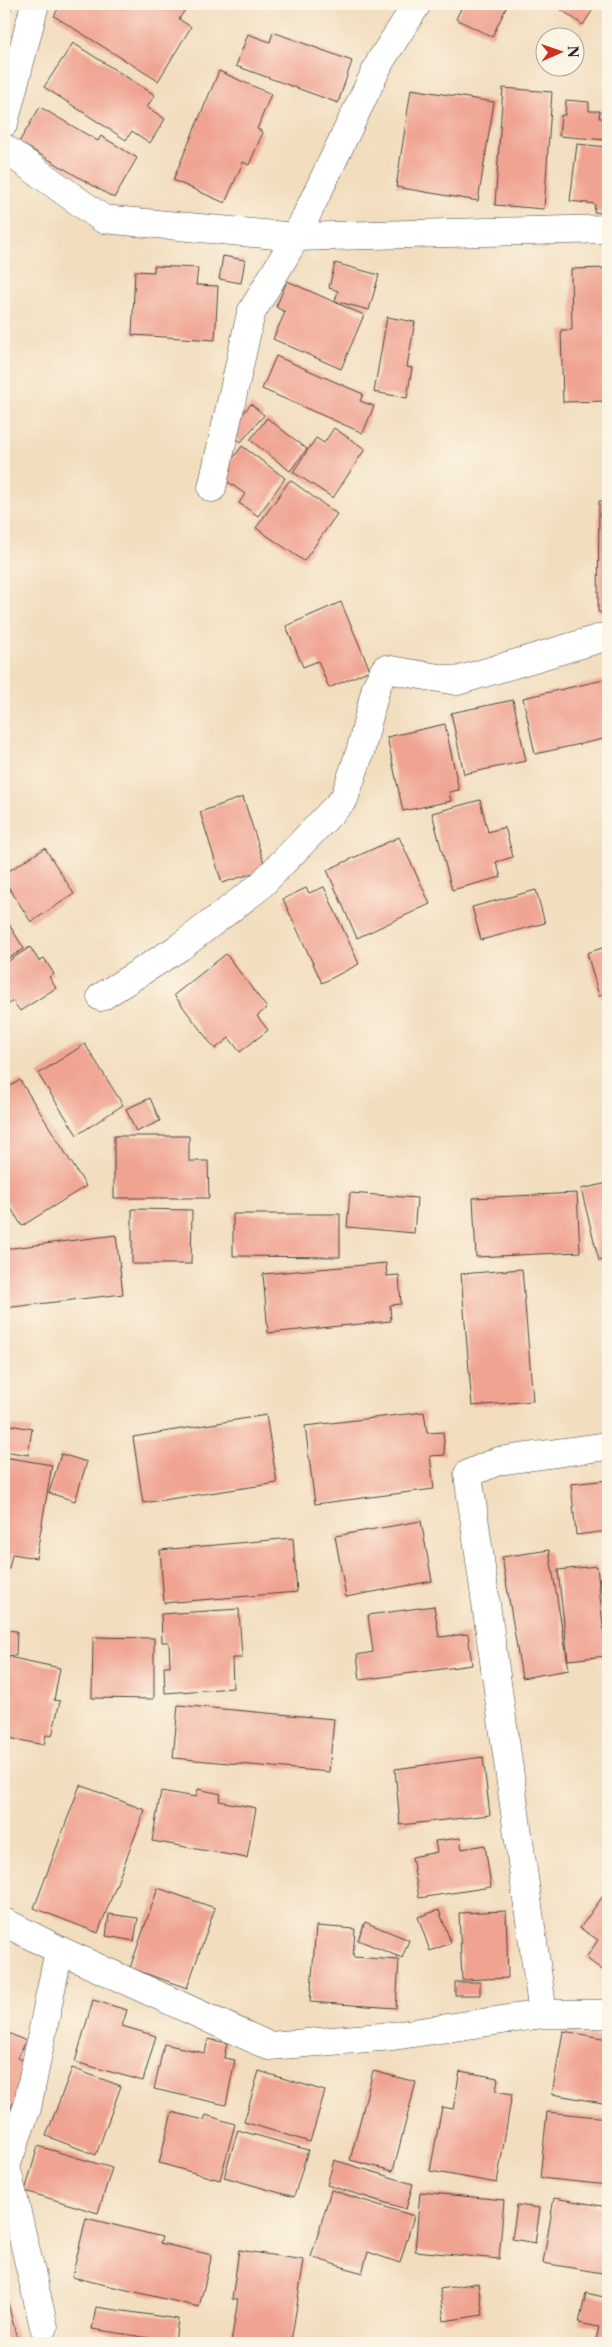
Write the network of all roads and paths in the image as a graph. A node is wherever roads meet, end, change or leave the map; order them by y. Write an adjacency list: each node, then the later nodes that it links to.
1 (35, 4): 3 (street)
2 (417, 4): 6 (street)
3 (4, 123)
4 (4, 148): 6 (street)
5 (608, 229): 6 (street)
6 (296, 236): 7 (street)
7 (212, 488)
8 (608, 636): 9 (street)
9 (101, 997)
10 (608, 1446): 13 (street)
11 (4, 1922): 12 (street)
12 (58, 1950): 13 (street); 15 (street)
13 (543, 2014): 14 (street)
14 (608, 2014)
15 (44, 2326)

